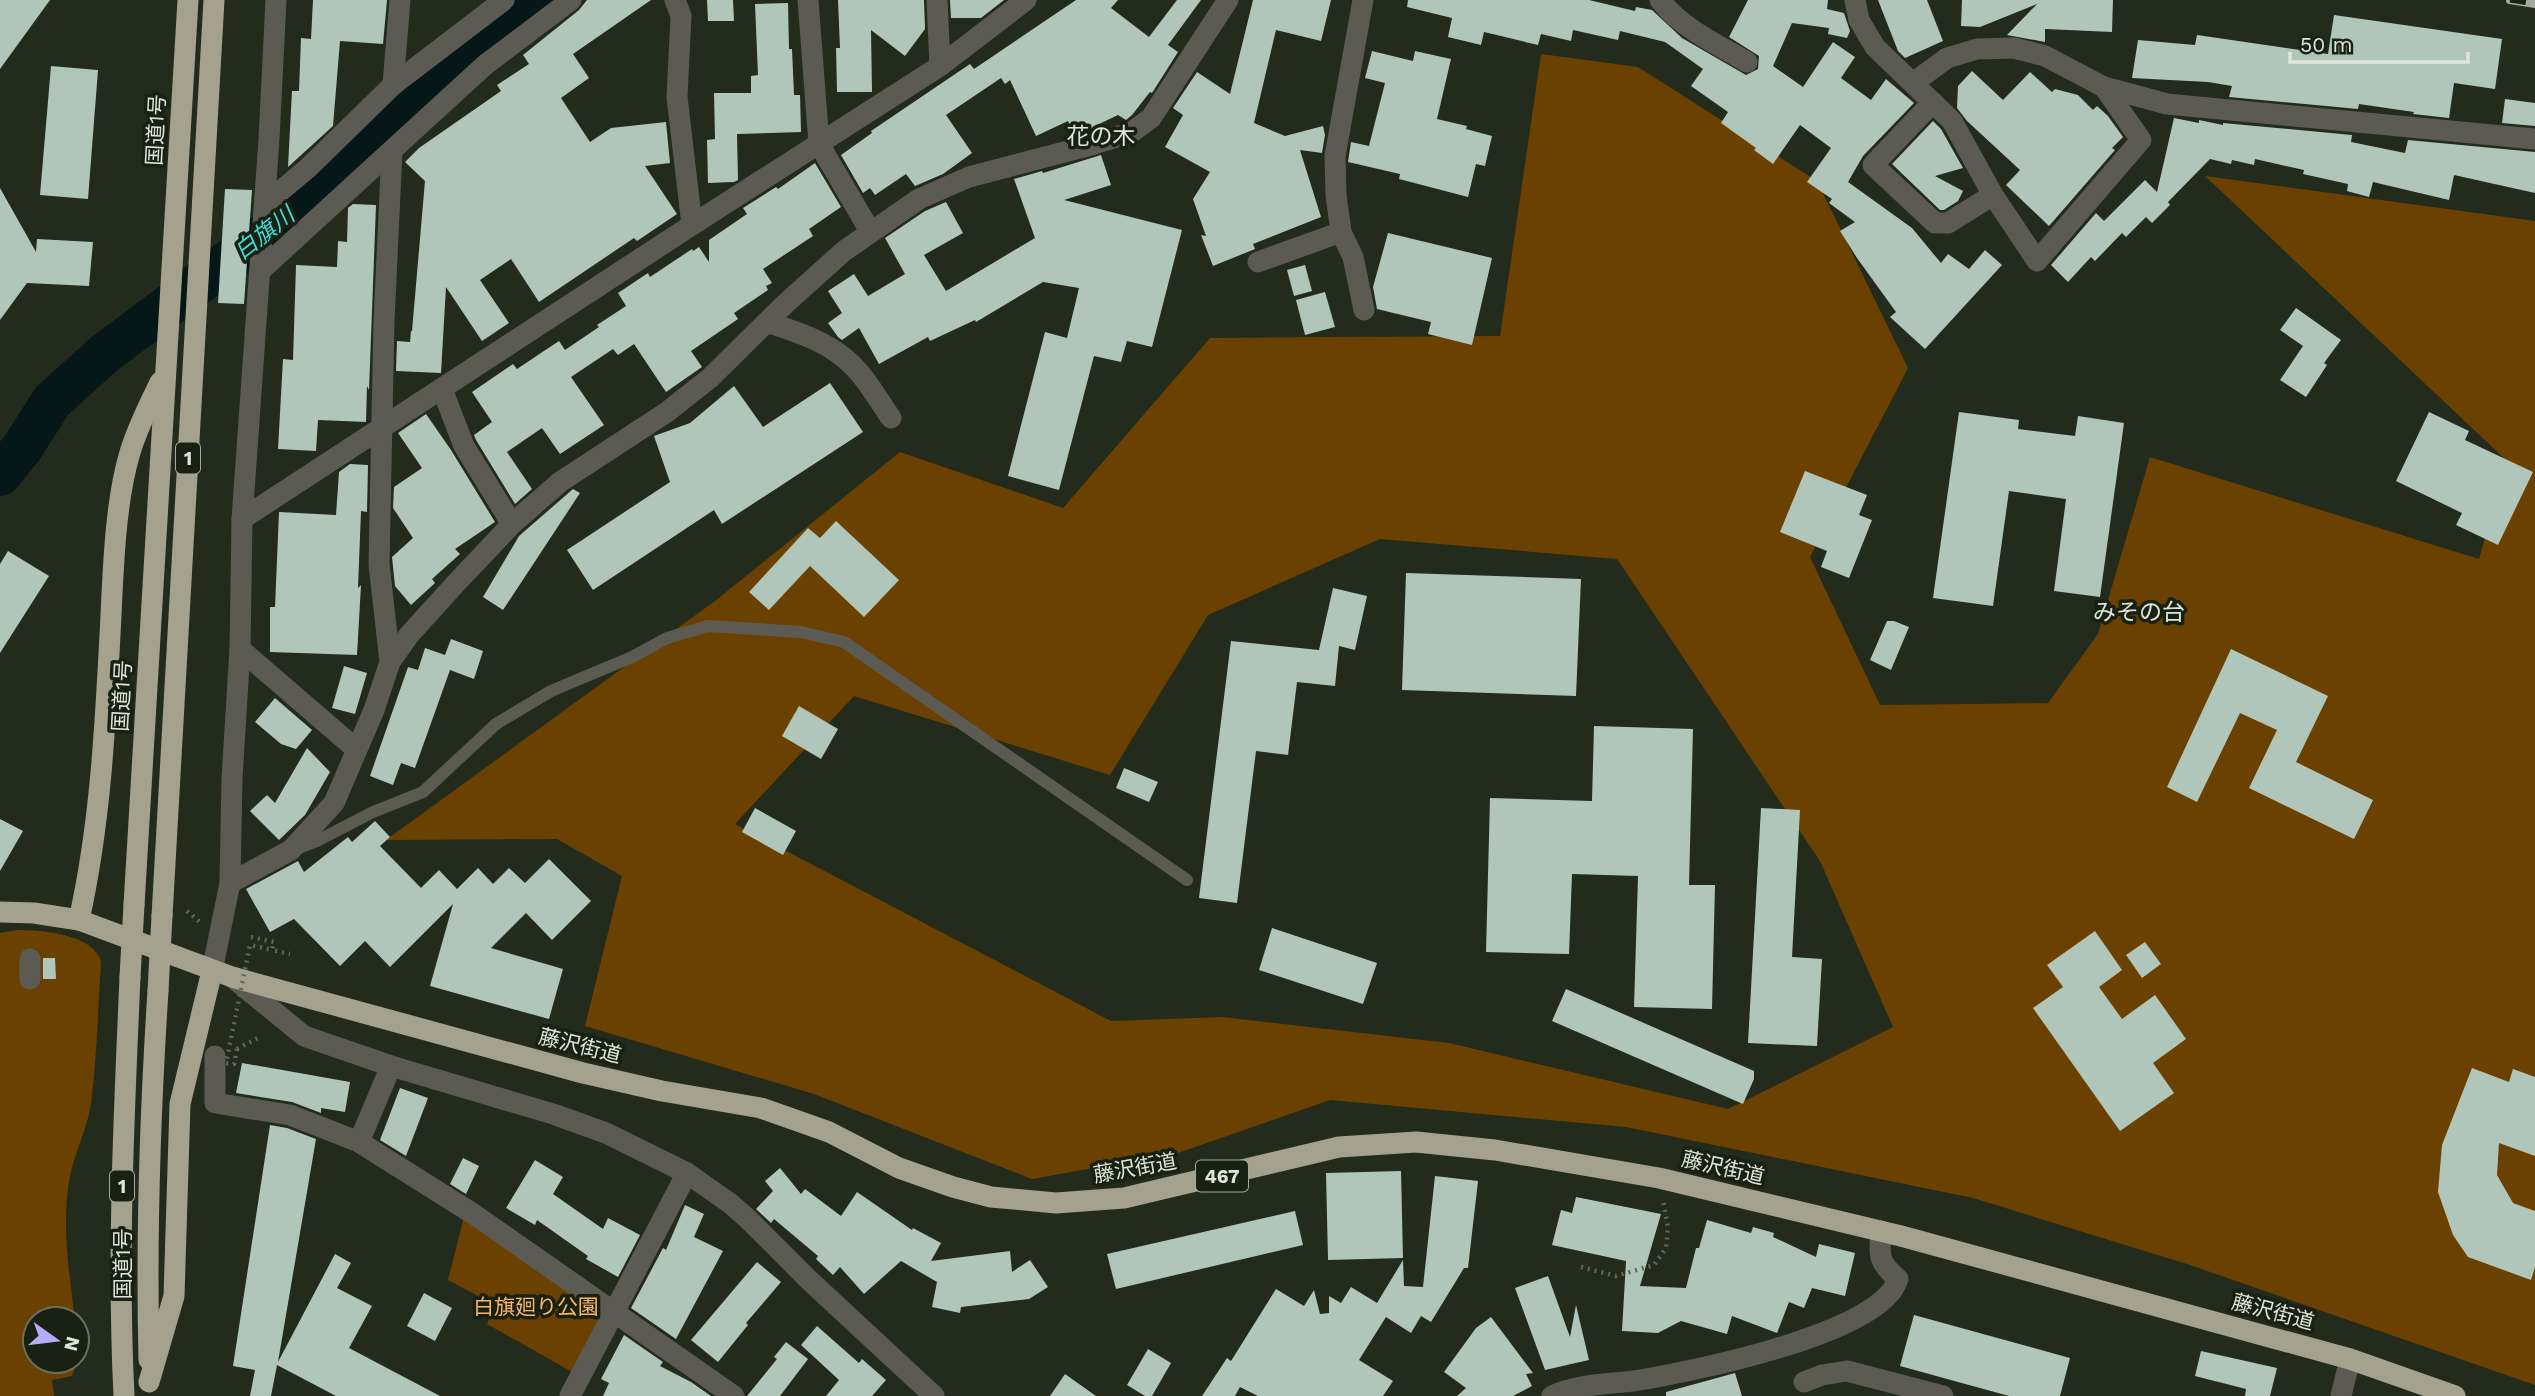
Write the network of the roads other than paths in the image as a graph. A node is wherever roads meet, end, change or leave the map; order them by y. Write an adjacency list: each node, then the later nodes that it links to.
1 (188, 0): 33 (highway, 国道1号 / 1)
2 (214, 0): 56 (highway, 国道1号 / 1, bridge)
3 (276, 0): 25 (street)
4 (400, 0): 18 (street)
5 (505, 0): 18 (street)
6 (571, 0): 23 (street)
7 (675, 0): 26 (street)
8 (808, 0): 22 (street)
9 (937, 0): 16 (street)
10 (1026, 0): 16 (street)
11 (1228, 0): 27 (street)
12 (1363, 0): 28 (street)
13 (1660, 0): 15 (street)
14 (1855, 0): 17 (street)
15 (1747, 62)
16 (940, 66): 22 (street)
17 (1913, 83): 19 (street); 20 (street)
18 (393, 85): 25 (street)
19 (2104, 87): 21 (street); 24 (street)
20 (1933, 102): 24 (street); 24 (street)
21 (2535, 139)
22 (819, 144): 26 (street); 27 (street)
23 (392, 151): 30 (street); 36 (street)
24 (1993, 195)
25 (265, 204): 30 (street)
26 (692, 225): 34 (street)
27 (870, 231): 32 (street)
28 (1340, 232): 29 (street); 31 (street)
29 (1258, 262)
30 (260, 271): 37 (street)
31 (1364, 310)
32 (767, 322): 35 (street); 38 (street)
33 (166, 369): 46 (highway); 57 (highway, 国道1号 / 1, bridge)
34 (442, 389): 36 (street); 38 (street)
35 (891, 418)
36 (381, 428): 37 (street); 40 (street)
37 (242, 519): 39 (street)
38 (512, 524): 40 (street)
39 (240, 649): 41 (street); 44 (street)
40 (390, 662): 41 (street)
41 (356, 749): 42 (street)
42 (290, 850): 43 (lane); 44 (street)
43 (1187, 880)
44 (230, 883): 47 (street)
45 (0, 912): 46 (highway, 藤沢街道 / 467)
46 (79, 920): 47 (highway, 藤沢街道 / 467)
47 (222, 974): 49 (street); 52 (highway, 藤沢街道 / 467); 56 (highway)
48 (215, 1056): 50 (street)
49 (391, 1066): 50 (street); 51 (street)
50 (359, 1142): 53 (street)
51 (687, 1173): 53 (street); 60 (street)
52 (1881, 1231): 54 (highway, 藤沢街道 / 467); 61 (street)
53 (614, 1311): 58 (street); 59 (street)
54 (2350, 1359): 63 (street); 64 (highway, 藤沢街道 / 467)
55 (1804, 1382): 62 (street)
56 (150, 1389)
57 (124, 1396)
58 (570, 1396)
59 (734, 1396)
60 (934, 1396)
61 (1552, 1396)
62 (1943, 1396)
63 (2342, 1396)
64 (2455, 1396)

